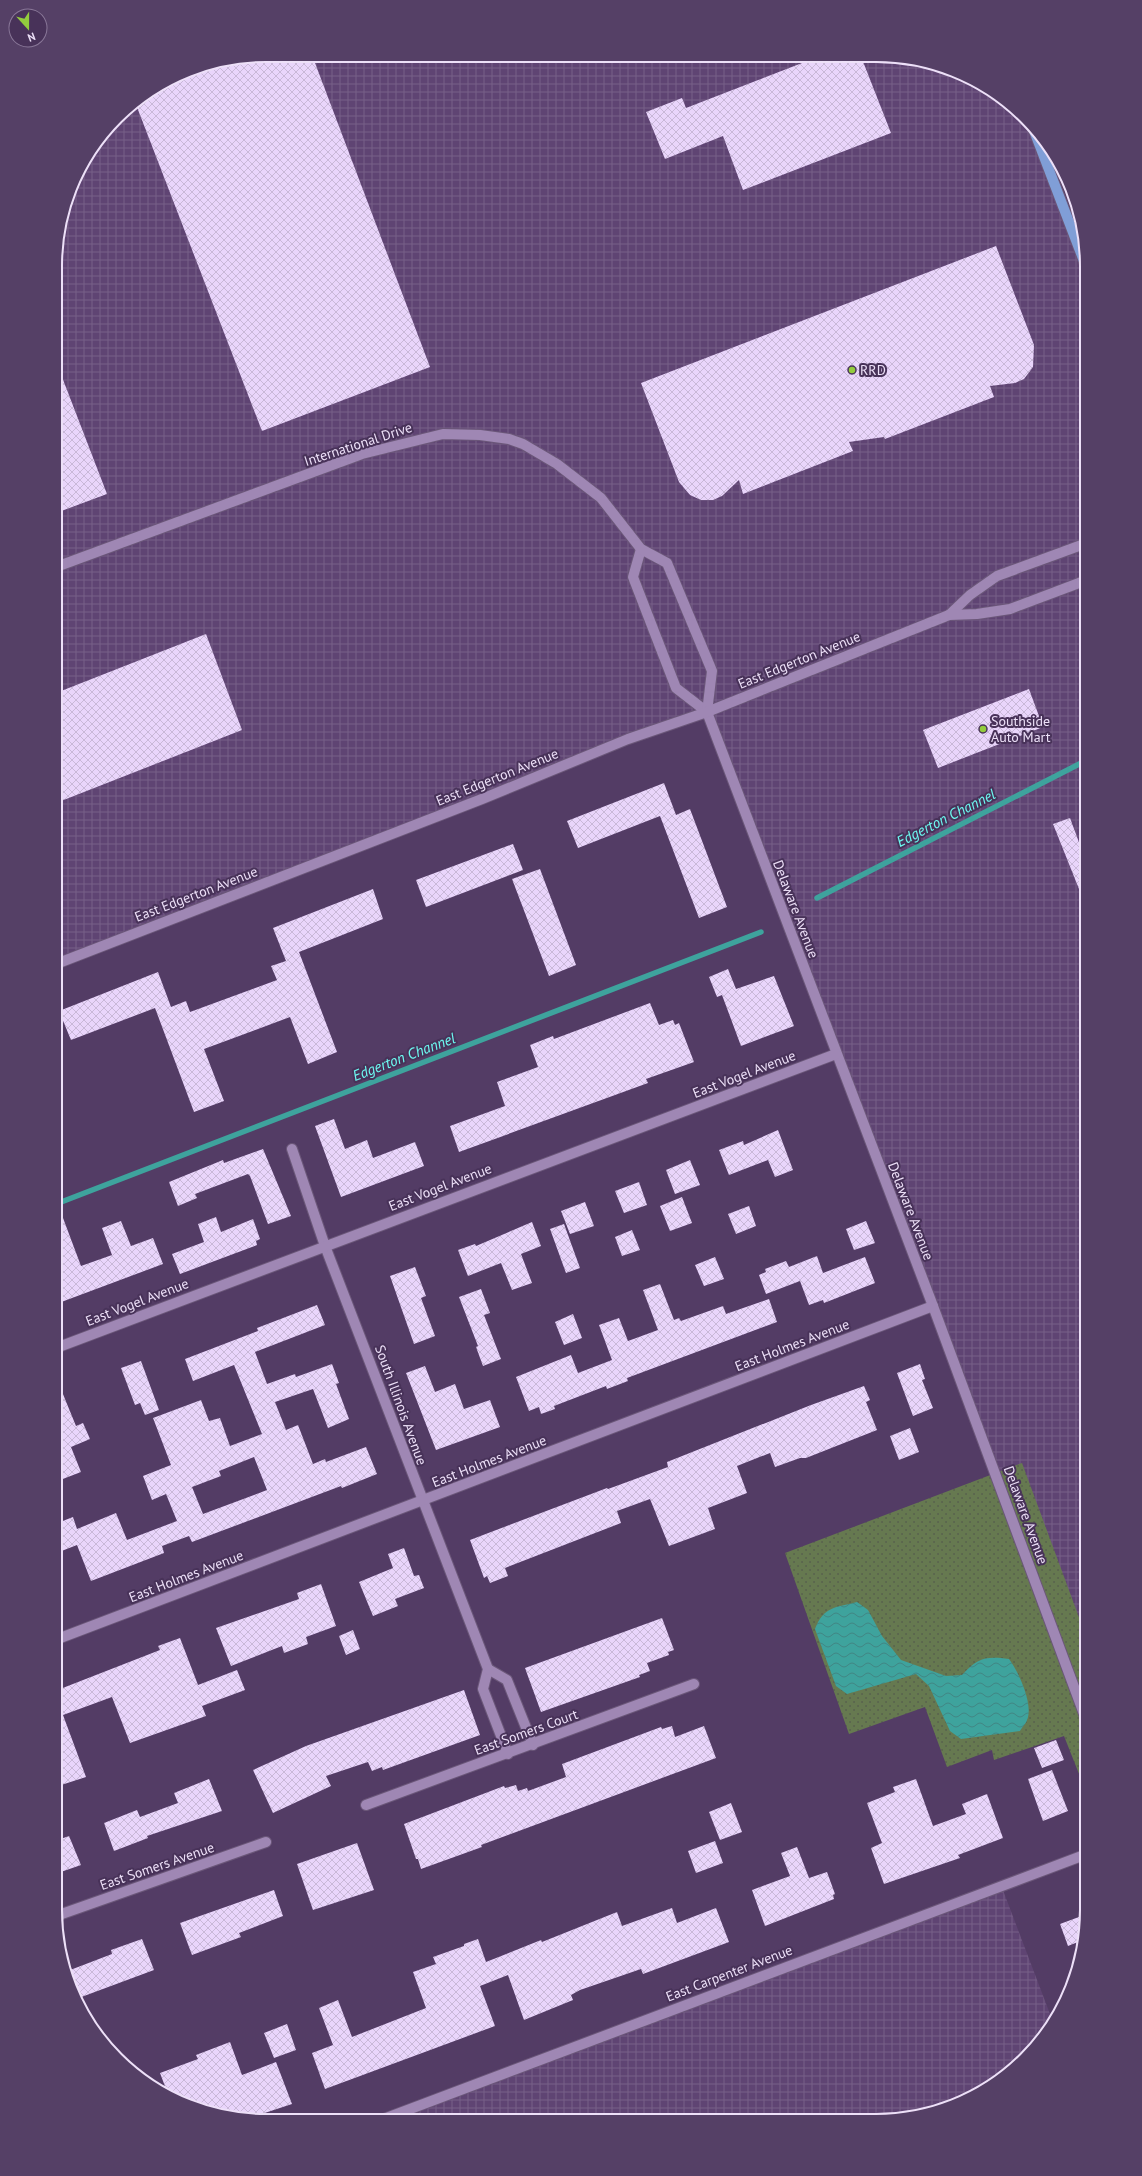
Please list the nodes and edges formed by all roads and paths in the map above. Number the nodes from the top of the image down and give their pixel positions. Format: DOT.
graph roads {
  1 [pos="1039,143"];
  2 [pos="1080,250"];
  3 [pos="1080,546"];
  4 [pos="641,549"];
  5 [pos="62,565"];
  6 [pos="1080,583"];
  7 [pos="948,615"];
  8 [pos="707,712"];
  9 [pos="62,962"];
  10 [pos="836,1054"];
  11 [pos="292,1149"];
  12 [pos="325,1246"];
  13 [pos="933,1306"];
  14 [pos="62,1346"];
  15 [pos="422,1501"];
  16 [pos="62,1637"];
  17 [pos="488,1669"];
  18 [pos="694,1684"];
  19 [pos="1080,1703"];
  20 [pos="533,1744"];
  21 [pos="508,1754"];
  22 [pos="366,1805"];
  23 [pos="266,1842"];
  24 [pos="1080,1857"];
  25 [pos="62,1914"];
  26 [pos="397,2114"];
  1 -- 2 [label="main road"];
  3 -- 7 [label="street, East Edgerton Avenue"];
  4 -- 5 [label="street, International Drive"];
  4 -- 8 [label="street, International Drive"];
  4 -- 8 [label="street"];
  6 -- 7 [label="street, East Edgerton Avenue"];
  7 -- 8 [label="street, East Edgerton Avenue"];
  8 -- 9 [label="street, East Edgerton Avenue"];
  8 -- 10 [label="street, Delaware Avenue"];
  10 -- 12 [label="street, East Vogel Avenue"];
  10 -- 13 [label="street, Delaware Avenue"];
  11 -- 12 [label="street, South Illinois Avenue"];
  12 -- 14 [label="street, East Vogel Avenue"];
  12 -- 15 [label="street, South Illinois Avenue"];
  13 -- 15 [label="street, East Holmes Avenue"];
  13 -- 19 [label="street, Delaware Avenue"];
  15 -- 16 [label="street, East Holmes Avenue"];
  15 -- 17 [label="street, South Illinois Avenue"];
  17 -- 20 [label="street"];
  17 -- 21 [label="street"];
  18 -- 20 [label="street, East Somers Court"];
  20 -- 21 [label="street, East Somers Court"];
  21 -- 22 [label="street, East Somers Court"];
  23 -- 25 [label="street, East Somers Avenue"];
  24 -- 26 [label="street, East Carpenter Avenue"];
}
